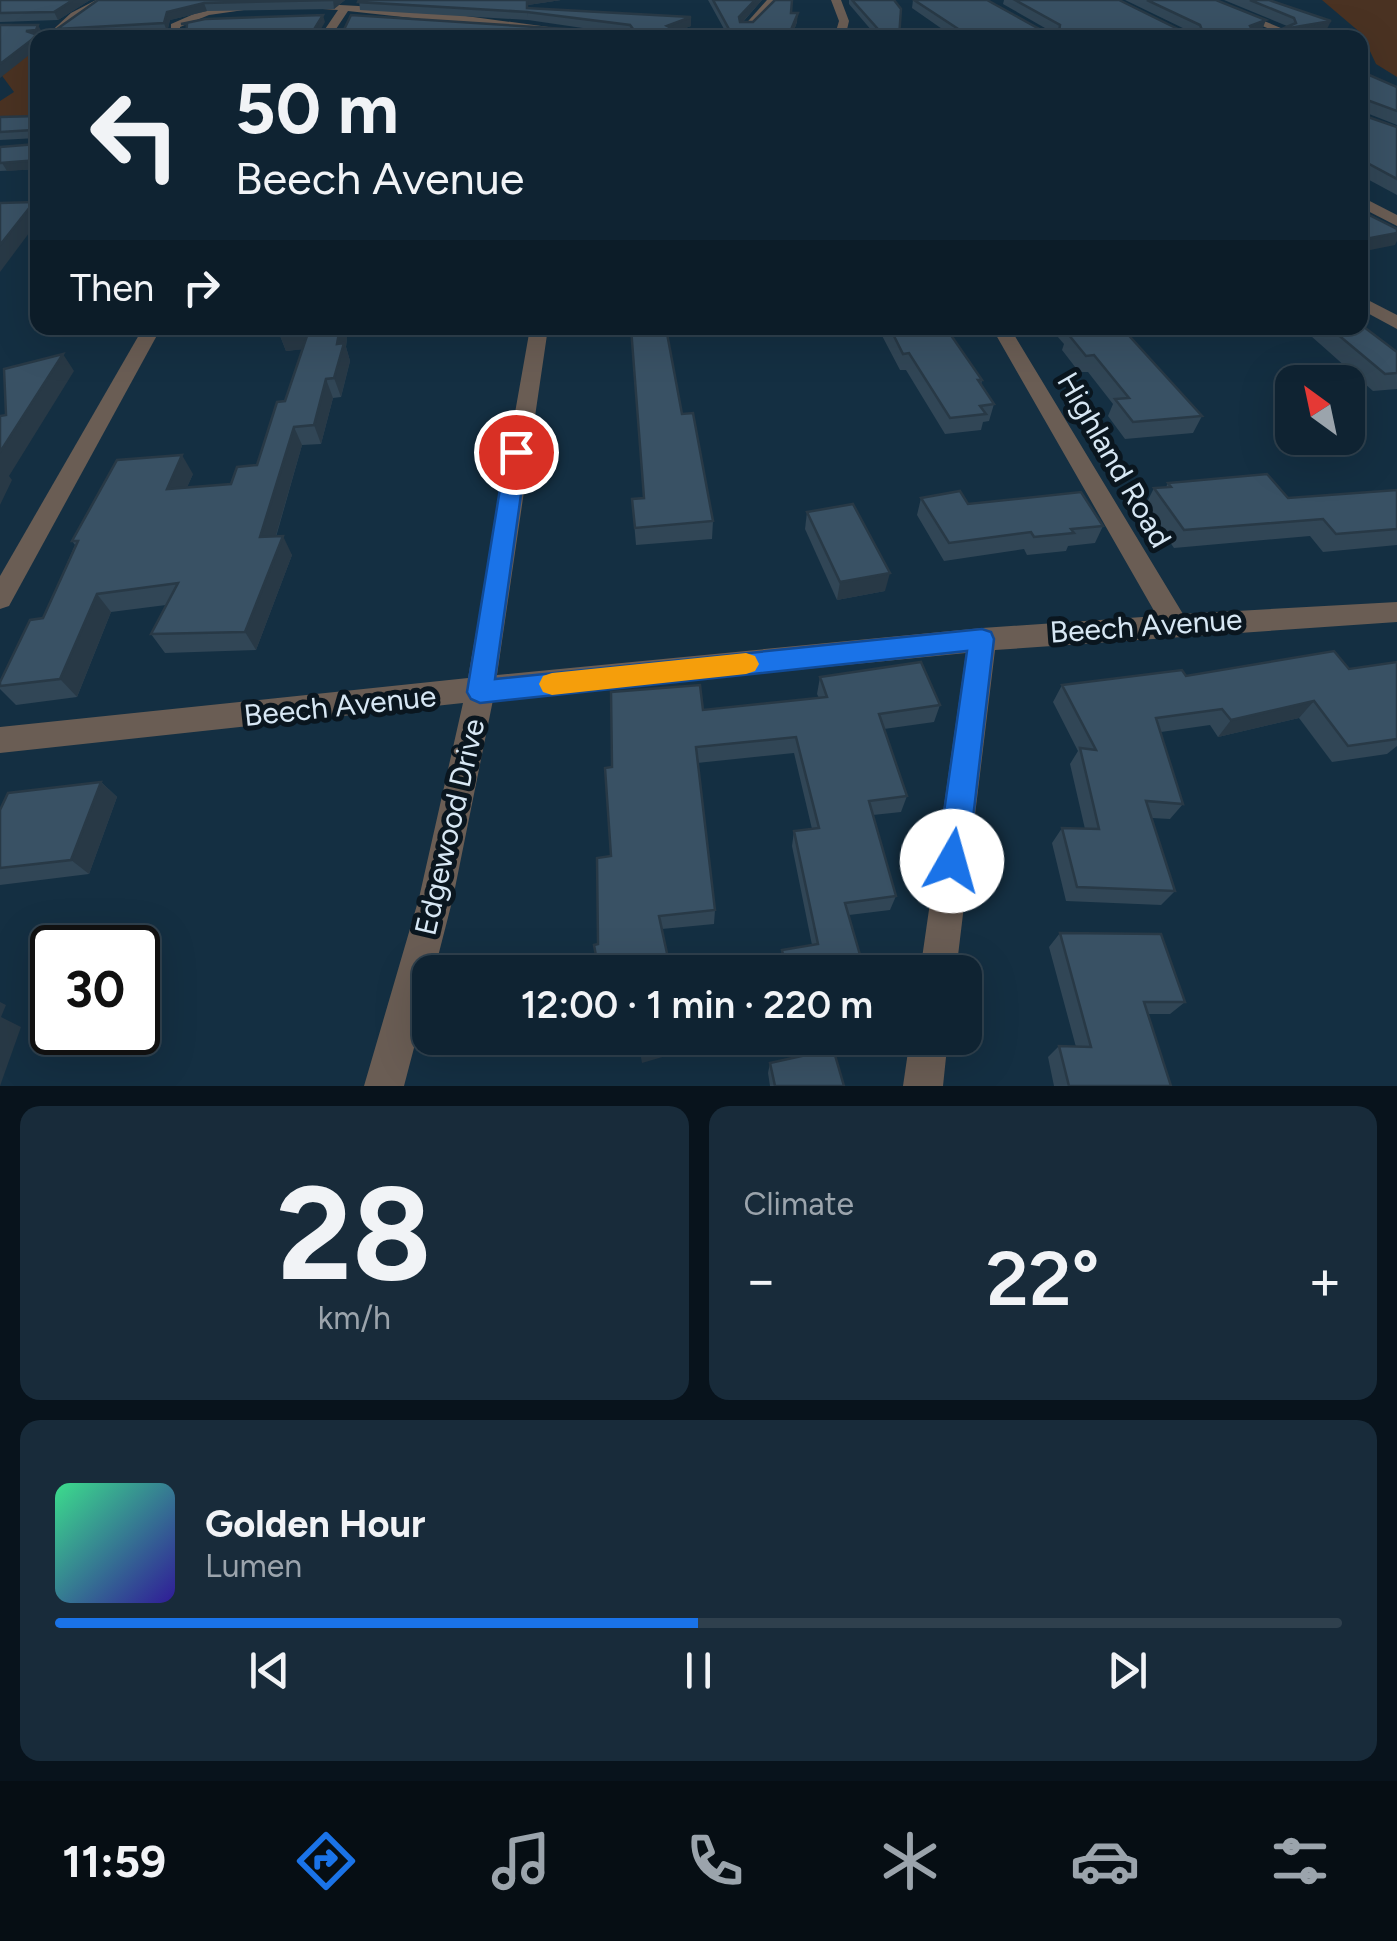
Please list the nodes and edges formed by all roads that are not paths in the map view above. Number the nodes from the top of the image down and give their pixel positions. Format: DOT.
graph roads {
  1 [pos="104,0"];
  2 [pos="773,0"];
  3 [pos="836,0"];
  4 [pos="1205,0"];
  5 [pos="262,6"];
  6 [pos="294,6"];
  7 [pos="346,6"];
  8 [pos="746,26"];
  9 [pos="59,27"];
  10 [pos="39,28"];
  11 [pos="56,30"];
  12 [pos="175,30"];
  13 [pos="329,30"];
  14 [pos="555,30"];
  15 [pos="841,30"];
  16 [pos="1278,30"];
  17 [pos="1368,207"];
  18 [pos="1368,208"];
  19 [pos="1397,208"];
  20 [pos="1397,221"];
  21 [pos="1368,306"];
  22 [pos="1397,323"];
  23 [pos="148,335"];
  24 [pos="538,335"];
  25 [pos="1005,335"];
  26 [pos="0,599"];
  27 [pos="1397,612"];
  28 [pos="1174,622"];
  29 [pos="982,639"];
  30 [pos="480,692"];
  31 [pos="0,740"];
  32 [pos="940,955"];
  33 [pos="927,1055"];
  34 [pos="384,1086"];
  35 [pos="923,1086"];
  1 -- 9 [label="street"];
  2 -- 8 [label="street"];
  3 -- 15 [label="street"];
  4 -- 16 [label="street"];
  5 -- 12 [label="street"];
  6 -- 7 [label="street"];
  7 -- 13 [label="street"];
  7 -- 14 [label="street"];
  9 -- 10 [label="street"];
  9 -- 11 [label="street"];
  17 -- 19 [label="street"];
  18 -- 20 [label="street"];
  21 -- 22 [label="street"];
  23 -- 26 [label="street"];
  24 -- 30 [label="street, Edgewood Drive"];
  25 -- 28 [label="street, Highland Road"];
  27 -- 28 [label="street, Beech Avenue"];
  28 -- 29 [label="street, Beech Avenue"];
  29 -- 30 [label="street, Beech Avenue"];
  29 -- 32 [label="street"];
  30 -- 31 [label="street, Beech Avenue"];
  30 -- 34 [label="street, Edgewood Drive"];
  33 -- 35 [label="street"];
}
